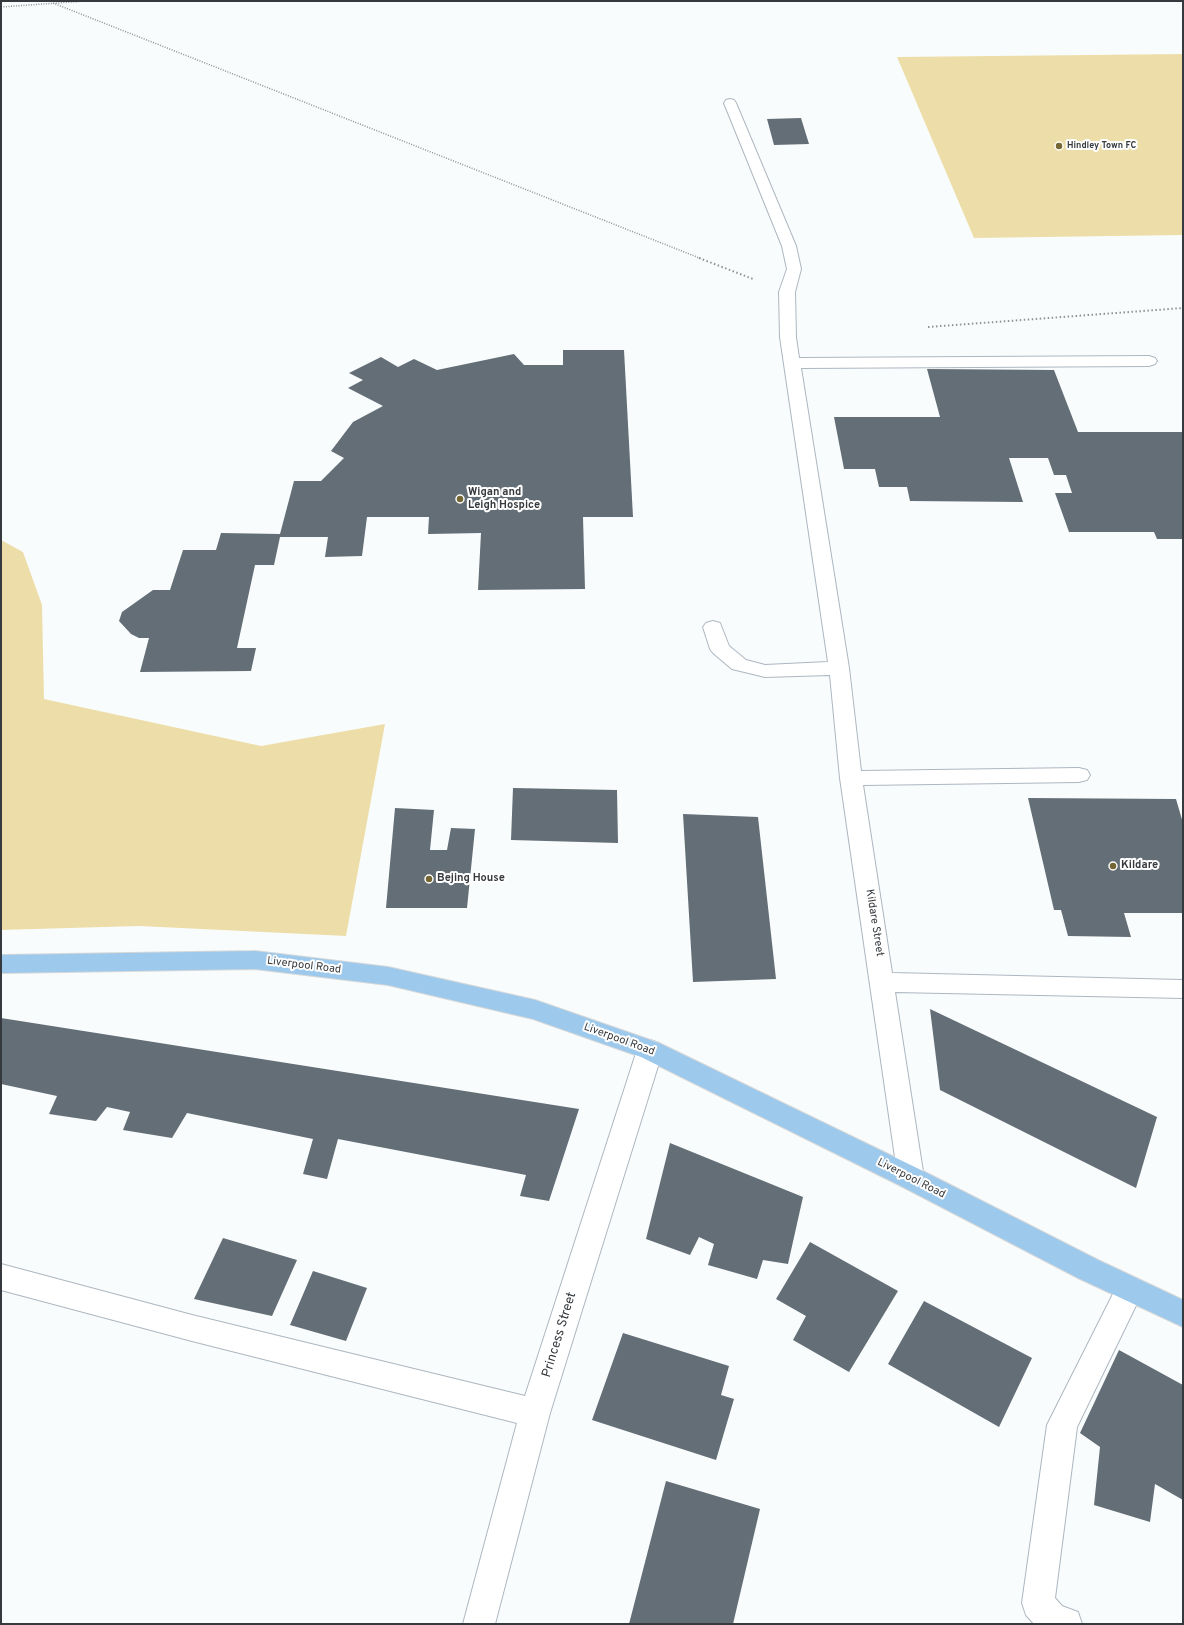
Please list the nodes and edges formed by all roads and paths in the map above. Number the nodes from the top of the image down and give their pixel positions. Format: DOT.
graph roads {
  1 [pos="86,1"];
  2 [pos="53,3"];
  3 [pos="1,7"];
  4 [pos="730,103"];
  5 [pos="787,292"];
  6 [pos="1183,308"];
  7 [pos="922,327"];
  8 [pos="1149,361"];
  9 [pos="792,363"];
  10 [pos="713,627"];
  11 [pos="839,668"];
  12 [pos="1079,775"];
  13 [pos="851,778"];
  14 [pos="1,964"];
  15 [pos="883,982"];
  16 [pos="1183,989"];
  17 [pos="650,1050"];
  18 [pos="911,1178"];
  19 [pos="1,1277"];
  20 [pos="1130,1289"];
  21 [pos="1183,1314"];
  22 [pos="535,1413"];
  23 [pos="480,1624"];
  24 [pos="1066,1624"];
  1 -- 2 [label="path"];
  2 -- 3 [label="path"];
  2 -- 5 [label="path"];
  4 -- 5 [label="street, Kildare Street"];
  5 -- 9 [label="street, Kildare Street"];
  6 -- 7 [label="path"];
  8 -- 9 [label="street"];
  9 -- 11 [label="street, Kildare Street"];
  10 -- 11 [label="street"];
  11 -- 13 [label="street, Kildare Street"];
  12 -- 13 [label="street"];
  13 -- 15 [label="street, Kildare Street"];
  14 -- 17 [label="main road, Liverpool Road"];
  15 -- 16 [label="street"];
  15 -- 18 [label="street, Kildare Street"];
  17 -- 18 [label="main road, Liverpool Road"];
  17 -- 22 [label="street, Princess Street"];
  18 -- 20 [label="main road, Liverpool Road"];
  19 -- 22 [label="street"];
  20 -- 21 [label="main road, Liverpool Road"];
  20 -- 24 [label="street"];
  22 -- 23 [label="street, Princess Street"];
}
